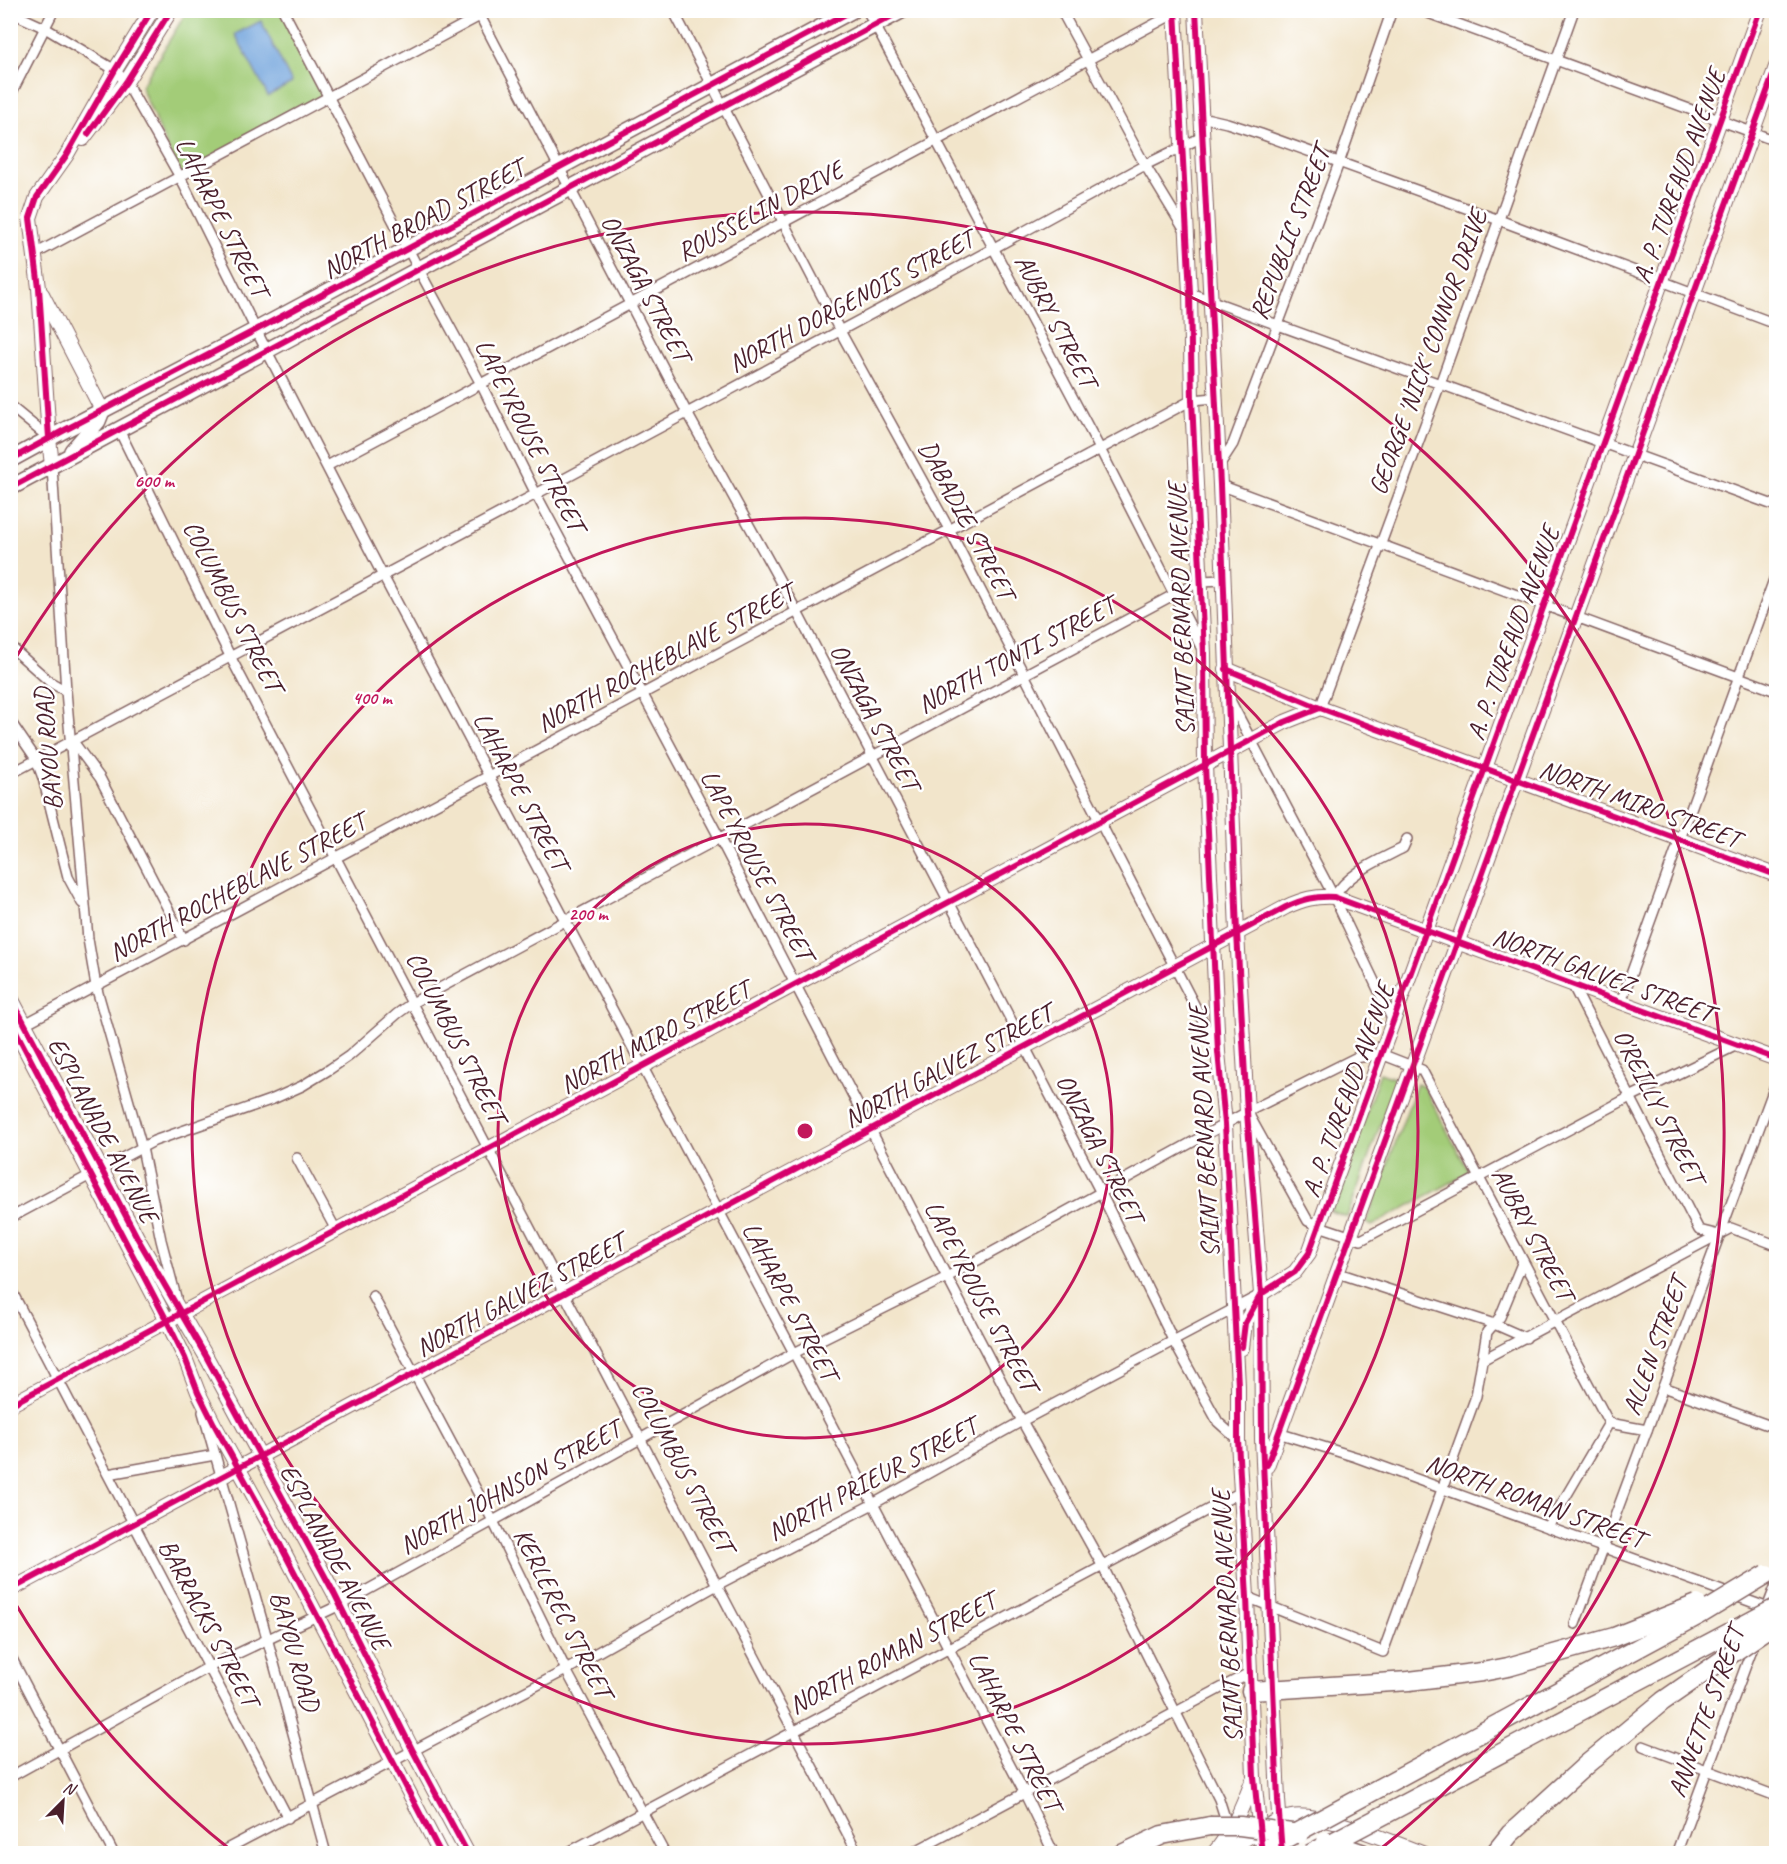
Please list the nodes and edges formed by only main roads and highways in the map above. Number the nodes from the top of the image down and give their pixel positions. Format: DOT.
graph roads {
  1 [pos="854,10"];
  2 [pos="903,10"];
  3 [pos="102,410"];
  4 [pos="68,456"];
  5 [pos="10,460"];
  6 [pos="10,488"];
  7 [pos="1773,1576"];
  8 [pos="1774,1612"];
  9 [pos="1250,1682"];
  10 [pos="1122,1854"];
  11 [pos="1260,1854"];
  12 [pos="1310,1854"];
  13 [pos="1364,1854"];
  14 [pos="1494,1854"];
  1 -- 3 [label="main road, NORTH BROAD STREET"];
  2 -- 4 [label="main road, NORTH BROAD STREET"];
  3 -- 4 [label="main road"];
  3 -- 5 [label="main road, NORTH BROAD STREET"];
  4 -- 6 [label="main road, NORTH BROAD STREET"];
  7 -- 9 [label="highway, bridge"];
  7 -- 11 [label="highway, bridge"];
  8 -- 12 [label="highway, bridge"];
  8 -- 14 [label="highway, bridge"];
  10 -- 13 [label="highway, bridge"];
}
